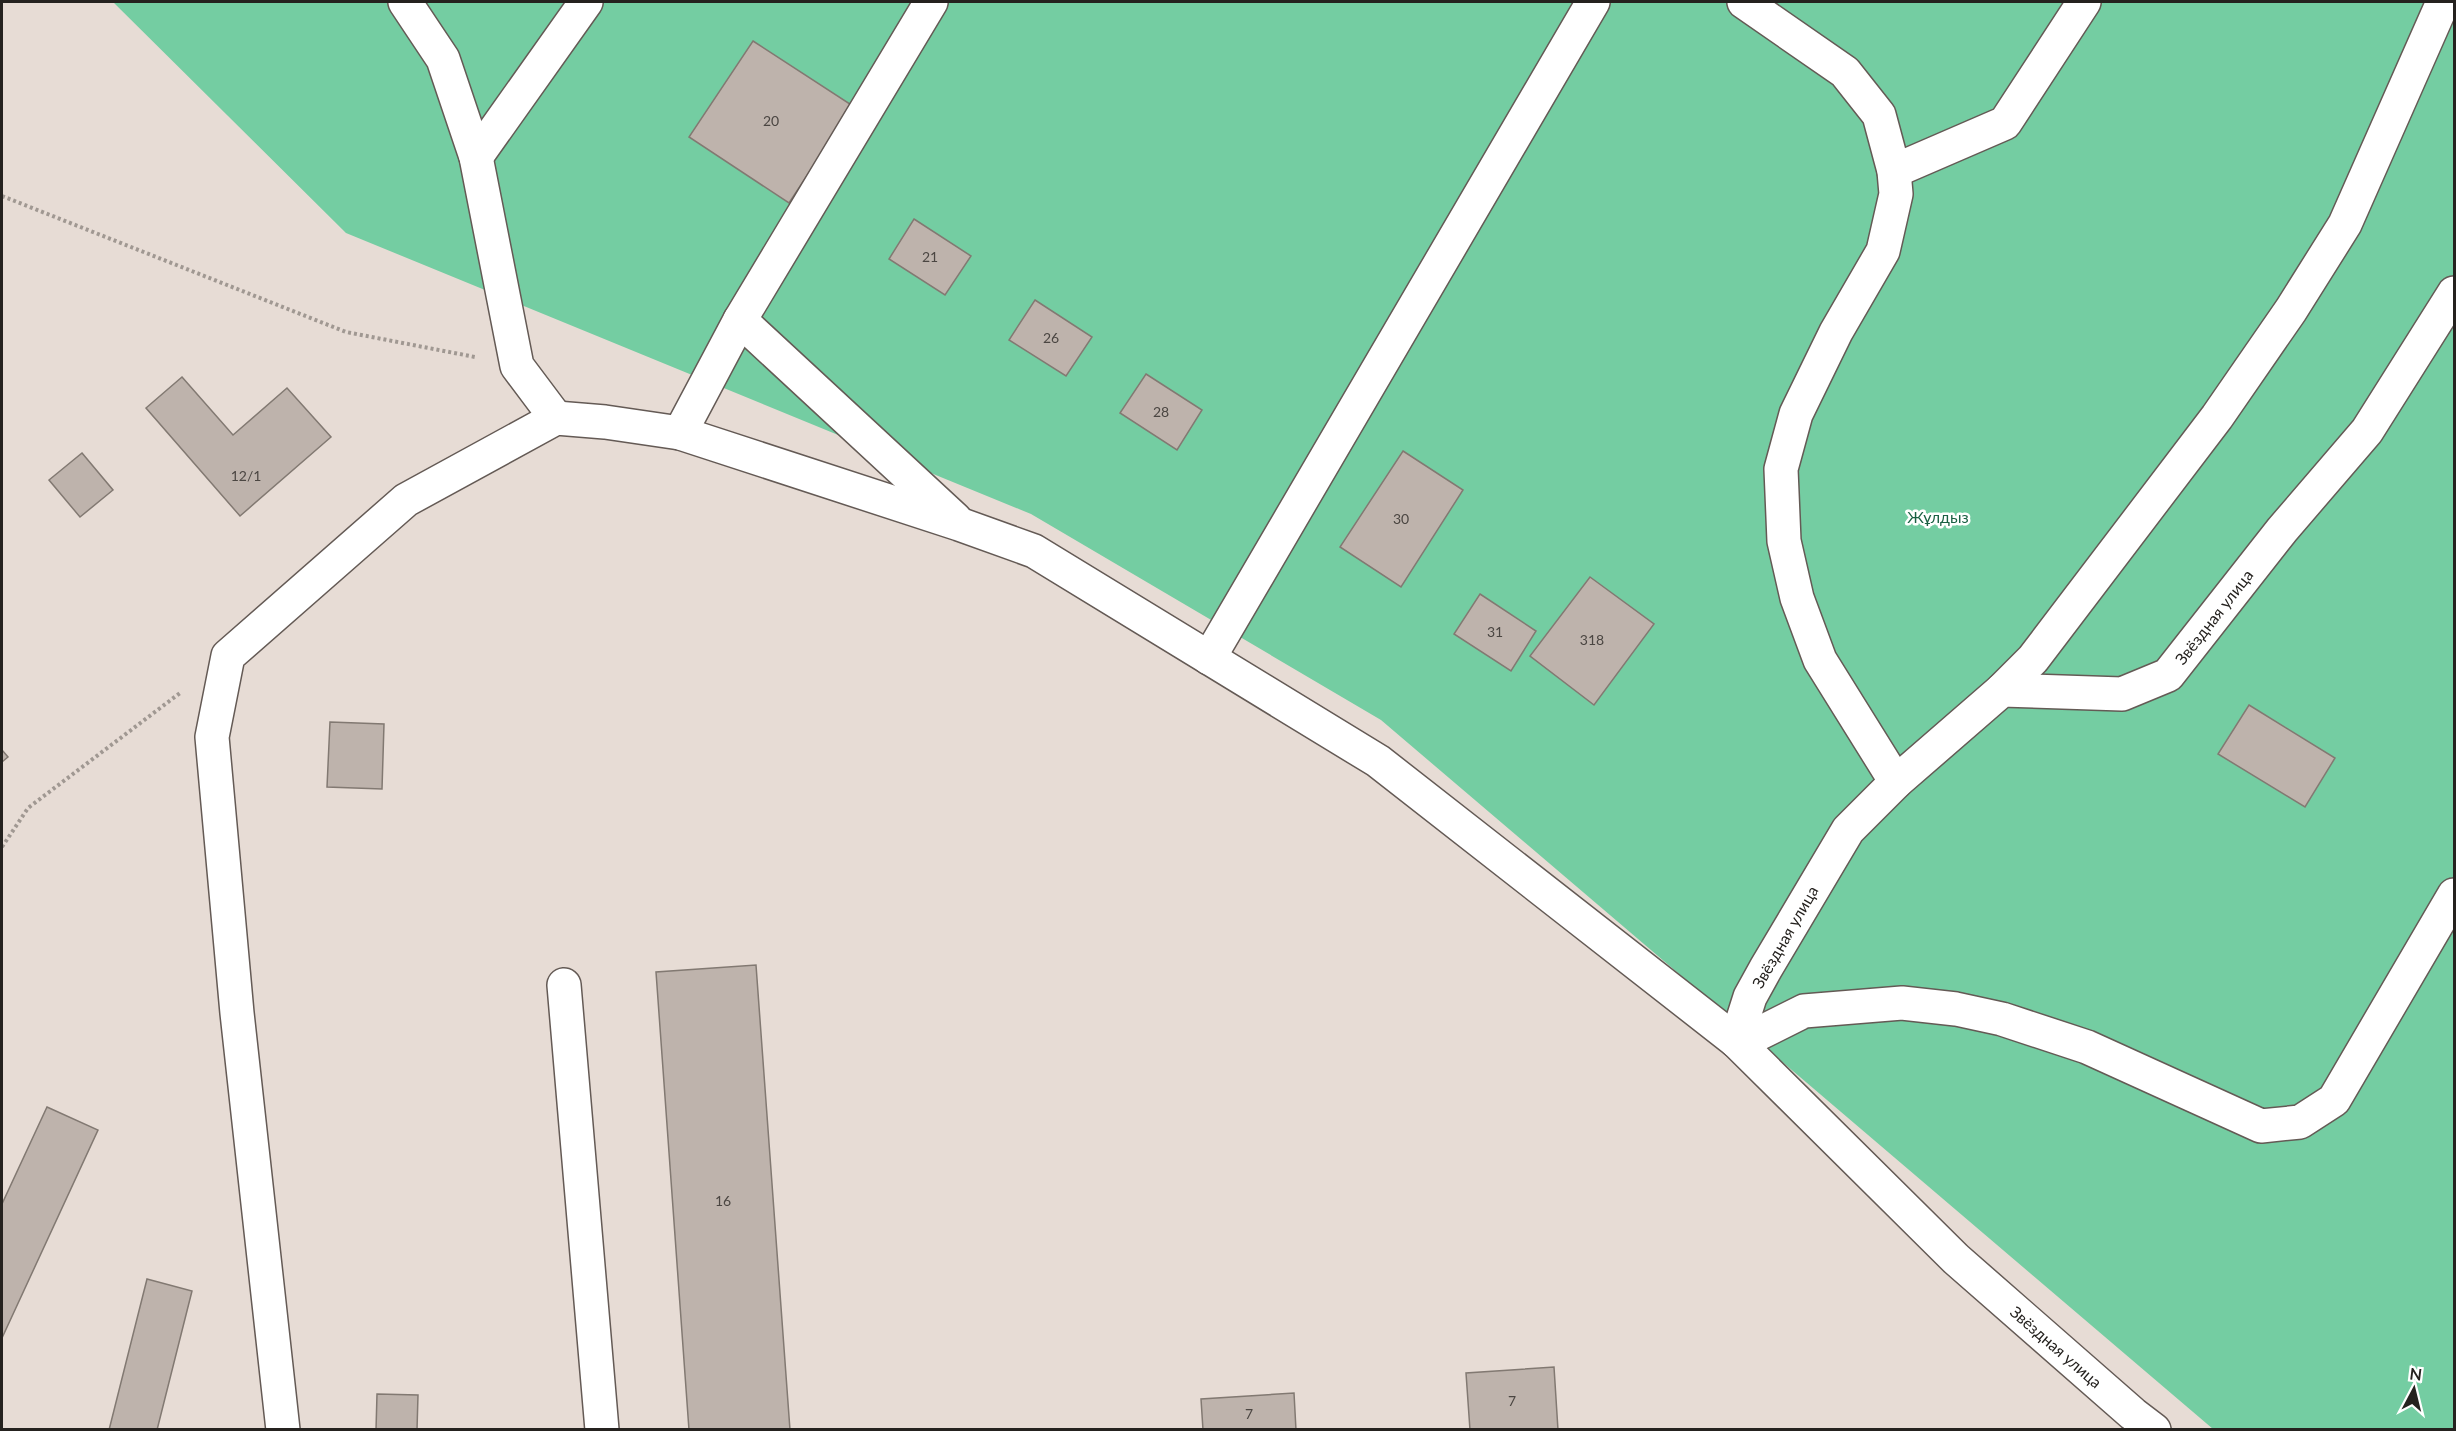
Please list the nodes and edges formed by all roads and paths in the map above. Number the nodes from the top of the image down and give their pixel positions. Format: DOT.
graph roads {
  1 [pos="405,2"];
  2 [pos="586,2"];
  3 [pos="931,2"];
  4 [pos="1593,2"];
  5 [pos="2084,2"];
  6 [pos="2443,2"];
  7 [pos="1763,7"];
  8 [pos="476,157"];
  9 [pos="1894,171"];
  10 [pos="2,196"];
  11 [pos="2454,293"];
  12 [pos="740,320"];
  13 [pos="517,366"];
  14 [pos="556,418"];
  15 [pos="680,433"];
  16 [pos="959,524"];
  17 [pos="1209,658"];
  18 [pos="2002,690"];
  19 [pos="181,693"];
  20 [pos="1896,782"];
  21 [pos="2,847"];
  22 [pos="2454,895"];
  23 [pos="564,985"];
  24 [pos="1736,1041"];
  25 [pos="283,1430"];
  26 [pos="602,1430"];
  27 [pos="2154,1430"];
  1 -- 8 [label="street"];
  2 -- 8 [label="street"];
  3 -- 12 [label="street"];
  4 -- 17 [label="street"];
  5 -- 9 [label="street"];
  6 -- 18 [label="street"];
  7 -- 9 [label="street"];
  8 -- 13 [label="street"];
  9 -- 20 [label="street"];
  10 -- 13 [label="path"];
  11 -- 18 [label="street, Звёздная улица"];
  12 -- 15 [label="street"];
  12 -- 16 [label="street"];
  13 -- 14 [label="street"];
  14 -- 15 [label="street"];
  14 -- 25 [label="street"];
  15 -- 16 [label="street"];
  16 -- 17 [label="street"];
  17 -- 24 [label="street"];
  18 -- 20 [label="street, Звёздная улица"];
  19 -- 21 [label="path"];
  20 -- 24 [label="street, Звёздная улица"];
  22 -- 24 [label="street"];
  23 -- 26 [label="street"];
  24 -- 27 [label="street, Звёздная улица"];
}
